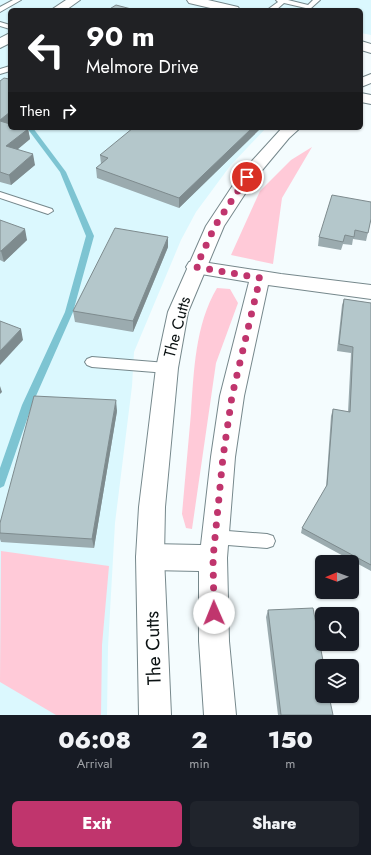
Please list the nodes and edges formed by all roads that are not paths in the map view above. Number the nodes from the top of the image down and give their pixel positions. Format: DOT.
graph roads {
  1 [pos="18,0"];
  2 [pos="74,0"];
  3 [pos="193,0"];
  4 [pos="281,0"];
  5 [pos="317,0"];
  6 [pos="60,8"];
  7 [pos="226,8"];
  8 [pos="273,8"];
  9 [pos="0,10"];
  10 [pos="289,130"];
  11 [pos="0,195"];
  12 [pos="48,211"];
  13 [pos="196,267"];
  14 [pos="260,278"];
  15 [pos="371,292"];
  16 [pos="92,362"];
  17 [pos="167,368"];
  18 [pos="267,541"];
  19 [pos="214,547"];
  20 [pos="150,558"];
  21 [pos="155,715"];
  22 [pos="220,715"];
  1 -- 9 [label="lane"];
  2 -- 6 [label="street"];
  3 -- 7 [label="street"];
  4 -- 5 [label="lane"];
  4 -- 8 [label="lane"];
  10 -- 13 [label="street, The Cutts"];
  11 -- 12 [label="lane"];
  13 -- 14 [label="street"];
  13 -- 17 [label="street, The Cutts"];
  14 -- 15 [label="street"];
  14 -- 19 [label="street"];
  16 -- 17 [label="lane"];
  17 -- 20 [label="street, The Cutts"];
  18 -- 19 [label="lane"];
  19 -- 20 [label="street"];
  19 -- 22 [label="street"];
  20 -- 21 [label="street, The Cutts"];
}
